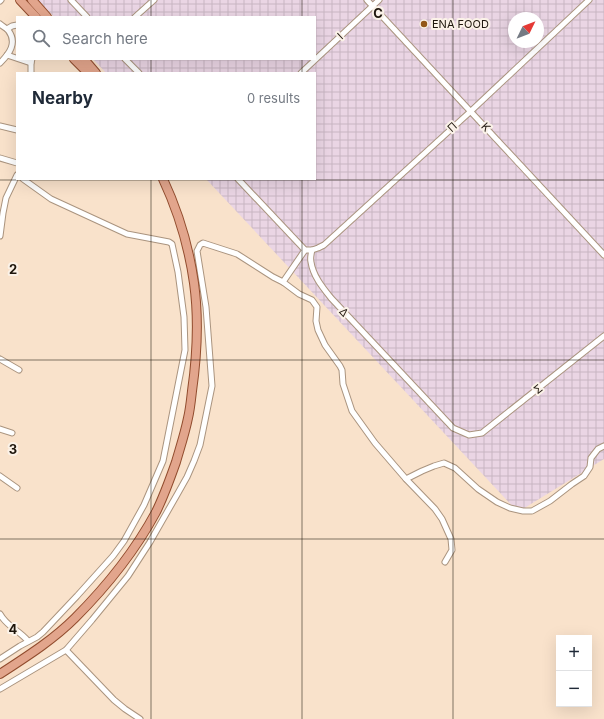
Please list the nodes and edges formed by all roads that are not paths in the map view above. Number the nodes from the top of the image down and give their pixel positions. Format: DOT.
graph roads {
  1 [pos="20,0"];
  2 [pos="32,0"];
  3 [pos="71,0"];
  4 [pos="154,0"];
  5 [pos="367,0"];
  6 [pos="380,0"];
  7 [pos="589,0"];
  8 [pos="373,6"];
  9 [pos="35,16"];
  10 [pos="46,16"];
  11 [pos="86,16"];
  12 [pos="136,16"];
  13 [pos="0,24"];
  14 [pos="16,25"];
  15 [pos="7,29"];
  16 [pos="7,55"];
  17 [pos="16,57"];
  18 [pos="316,59"];
  19 [pos="75,60"];
  20 [pos="85,60"];
  21 [pos="126,60"];
  22 [pos="315,60"];
  23 [pos="32,61"];
  24 [pos="0,63"];
  25 [pos="32,72"];
  26 [pos="87,72"];
  27 [pos="95,72"];
  28 [pos="137,72"];
  29 [pos="302,72"];
  30 [pos="471,110"];
  31 [pos="0,126"];
  32 [pos="16,130"];
  33 [pos="0,158"];
  34 [pos="16,163"];
  35 [pos="16,177"];
  36 [pos="24,180"];
  37 [pos="163,180"];
  38 [pos="239,180"];
  39 [pos="0,236"];
  40 [pos="305,250"];
  41 [pos="312,250"];
  42 [pos="604,255"];
  43 [pos="283,282"];
  44 [pos="604,336"];
  45 [pos="0,359"];
  46 [pos="19,370"];
  47 [pos="0,429"];
  48 [pos="12,433"];
  49 [pos="469,435"];
  50 [pos="604,446"];
  51 [pos="0,476"];
  52 [pos="406,480"];
  53 [pos="17,488"];
  54 [pos="445,562"];
  55 [pos="0,614"];
  56 [pos="28,642"];
  57 [pos="66,650"];
  58 [pos="0,659"];
  59 [pos="0,674"];
  60 [pos="0,689"];
  61 [pos="140,719"];
  1 -- 9 [label="main road"];
  2 -- 10 [label="main road"];
  3 -- 11 [label="street"];
  4 -- 12 [label="street"];
  5 -- 8 [label="street, Κ"];
  6 -- 8 [label="street, Ι"];
  7 -- 30 [label="street, Π"];
  8 -- 18 [label="street, Ι"];
  8 -- 30 [label="street, Κ"];
  13 -- 15 [label="street"];
  14 -- 15 [label="street"];
  15 -- 16 [label="street"];
  16 -- 17 [label="street"];
  16 -- 24 [label="street"];
  19 -- 26 [label="main road"];
  20 -- 27 [label="main road"];
  21 -- 28 [label="street"];
  22 -- 29 [label="street, Ι"];
  23 -- 25 [label="street"];
  30 -- 41 [label="street, Π"];
  30 -- 42 [label="street, Κ"];
  31 -- 32 [label="street"];
  33 -- 34 [label="street"];
  35 -- 39 [label="street"];
  36 -- 56 [label="street"];
  37 -- 59 [label="main road"];
  38 -- 40 [label="street"];
  40 -- 41 [label="street"];
  40 -- 43 [label="street"];
  41 -- 49 [label="street, Δ"];
  43 -- 52 [label="street"];
  43 -- 57 [label="street"];
  44 -- 49 [label="street, Σ"];
  45 -- 46 [label="street"];
  47 -- 48 [label="street"];
  50 -- 52 [label="street"];
  51 -- 53 [label="street"];
  52 -- 54 [label="street"];
  55 -- 56 [label="street"];
  56 -- 58 [label="street"];
  57 -- 60 [label="street"];
  57 -- 61 [label="street"];
}
